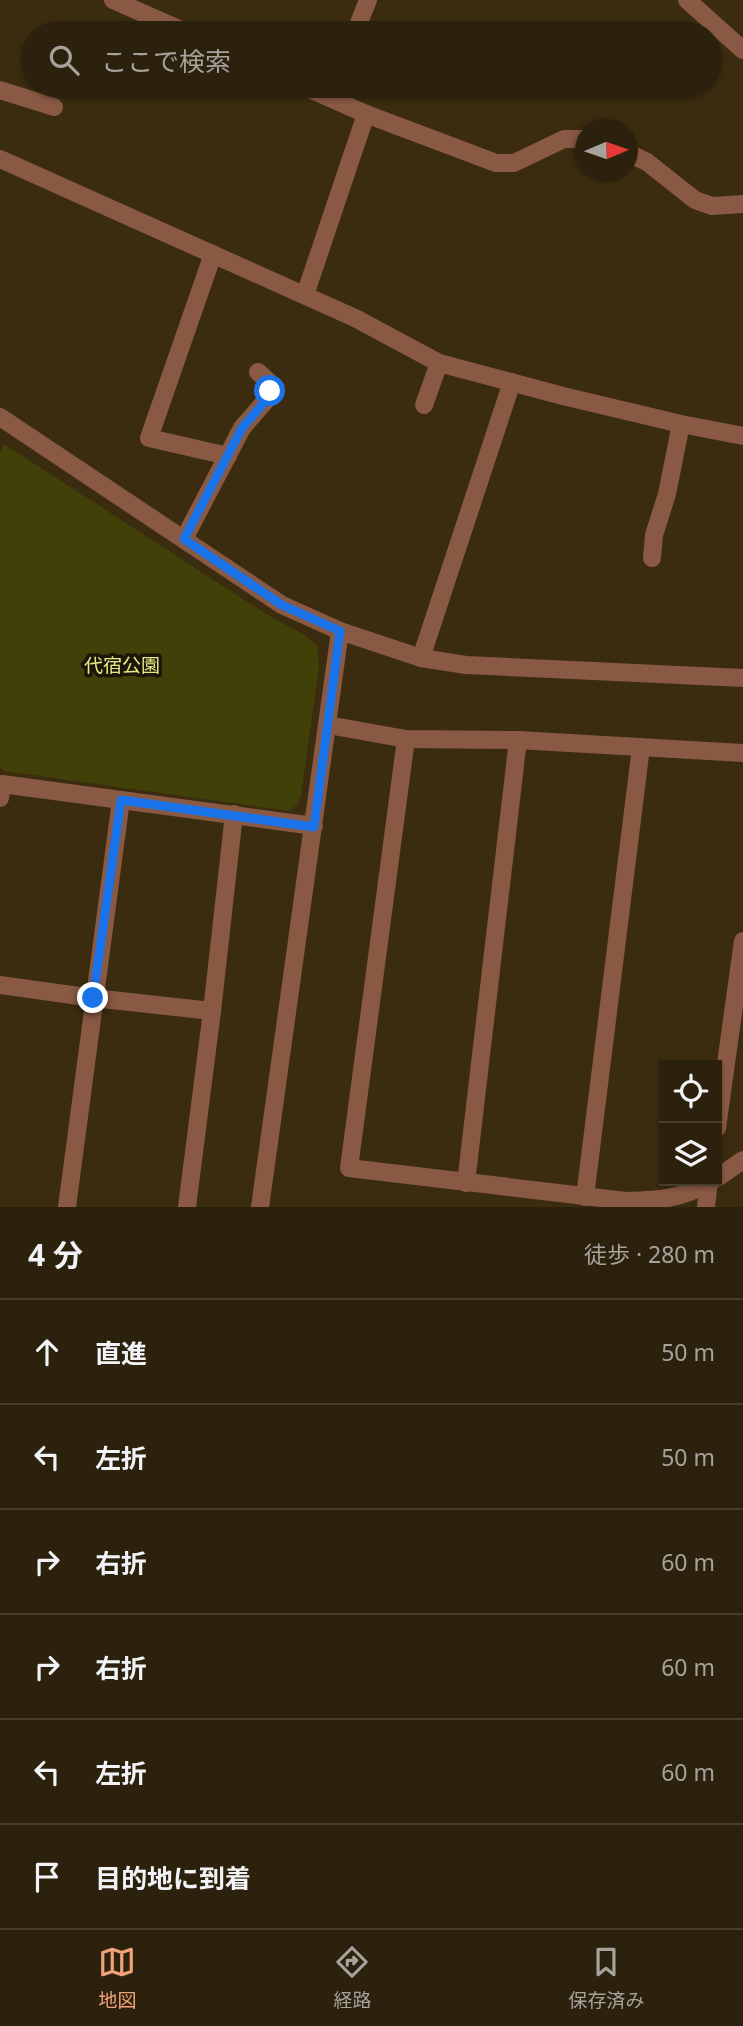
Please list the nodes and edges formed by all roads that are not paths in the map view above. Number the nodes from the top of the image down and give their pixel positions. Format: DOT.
graph roads {
  1 [pos="113,0"];
  2 [pos="368,0"];
  3 [pos="687,0"];
  4 [pos="161,21"];
  5 [pos="360,21"];
  6 [pos="711,21"];
  7 [pos="722,31"];
  8 [pos="743,50"];
  9 [pos="0,90"];
  10 [pos="21,97"];
  11 [pos="25,98"];
  12 [pos="343,98"];
  13 [pos="54,107"];
  14 [pos="366,114"];
  15 [pos="575,139"];
  16 [pos="638,158"];
  17 [pos="0,159"];
  18 [pos="743,204"];
  19 [pos="213,254"];
  20 [pos="305,295"];
  21 [pos="439,363"];
  22 [pos="258,372"];
  23 [pos="512,383"];
  24 [pos="424,405"];
  25 [pos="0,417"];
  26 [pos="681,424"];
  27 [pos="743,436"];
  28 [pos="228,456"];
  29 [pos="184,539"];
  30 [pos="652,558"];
  31 [pos="340,631"];
  32 [pos="421,658"];
  33 [pos="743,678"];
  34 [pos="328,724"];
  35 [pos="406,740"];
  36 [pos="518,740"];
  37 [pos="641,747"];
  38 [pos="743,753"];
  39 [pos="0,798"];
  40 [pos="121,800"];
  41 [pos="234,814"];
  42 [pos="314,827"];
  43 [pos="743,940"];
  44 [pos="0,985"];
  45 [pos="740,988"];
  46 [pos="93,998"];
  47 [pos="212,1011"];
  48 [pos="718,1123"];
  49 [pos="743,1160"];
  50 [pos="722,1174"];
  51 [pos="466,1183"];
  52 [pos="701,1186"];
  53 [pos="711,1186"];
  54 [pos="585,1197"];
  55 [pos="66,1207"];
  56 [pos="187,1207"];
  57 [pos="260,1207"];
  58 [pos="706,1207"];
  1 -- 4 [label="street"];
  2 -- 5 [label="street"];
  3 -- 6 [label="street"];
  7 -- 8 [label="street"];
  9 -- 10 [label="street"];
  11 -- 13 [label="street"];
  12 -- 14 [label="street"];
  14 -- 15 [label="street"];
  14 -- 20 [label="street"];
  16 -- 18 [label="street"];
  17 -- 19 [label="street"];
  19 -- 20 [label="street"];
  19 -- 28 [label="street"];
  20 -- 21 [label="street"];
  21 -- 23 [label="street"];
  21 -- 24 [label="street"];
  22 -- 28 [label="street"];
  23 -- 26 [label="street"];
  23 -- 32 [label="street"];
  25 -- 29 [label="street"];
  26 -- 27 [label="street"];
  26 -- 30 [label="street"];
  28 -- 29 [label="street"];
  29 -- 31 [label="street"];
  31 -- 32 [label="street"];
  31 -- 34 [label="street"];
  32 -- 33 [label="street"];
  34 -- 35 [label="street"];
  34 -- 42 [label="street"];
  35 -- 36 [label="street"];
  35 -- 51 [label="street"];
  36 -- 37 [label="street"];
  36 -- 51 [label="street"];
  37 -- 38 [label="street"];
  37 -- 54 [label="street"];
  39 -- 40 [label="street"];
  40 -- 41 [label="street"];
  40 -- 46 [label="street"];
  41 -- 42 [label="street"];
  41 -- 47 [label="street"];
  42 -- 57 [label="street"];
  43 -- 45 [label="street"];
  44 -- 46 [label="street"];
  45 -- 48 [label="street"];
  46 -- 47 [label="street"];
  46 -- 55 [label="street"];
  47 -- 56 [label="street"];
  49 -- 50 [label="street"];
  51 -- 54 [label="street"];
  52 -- 54 [label="street"];
  53 -- 58 [label="street"];
}
